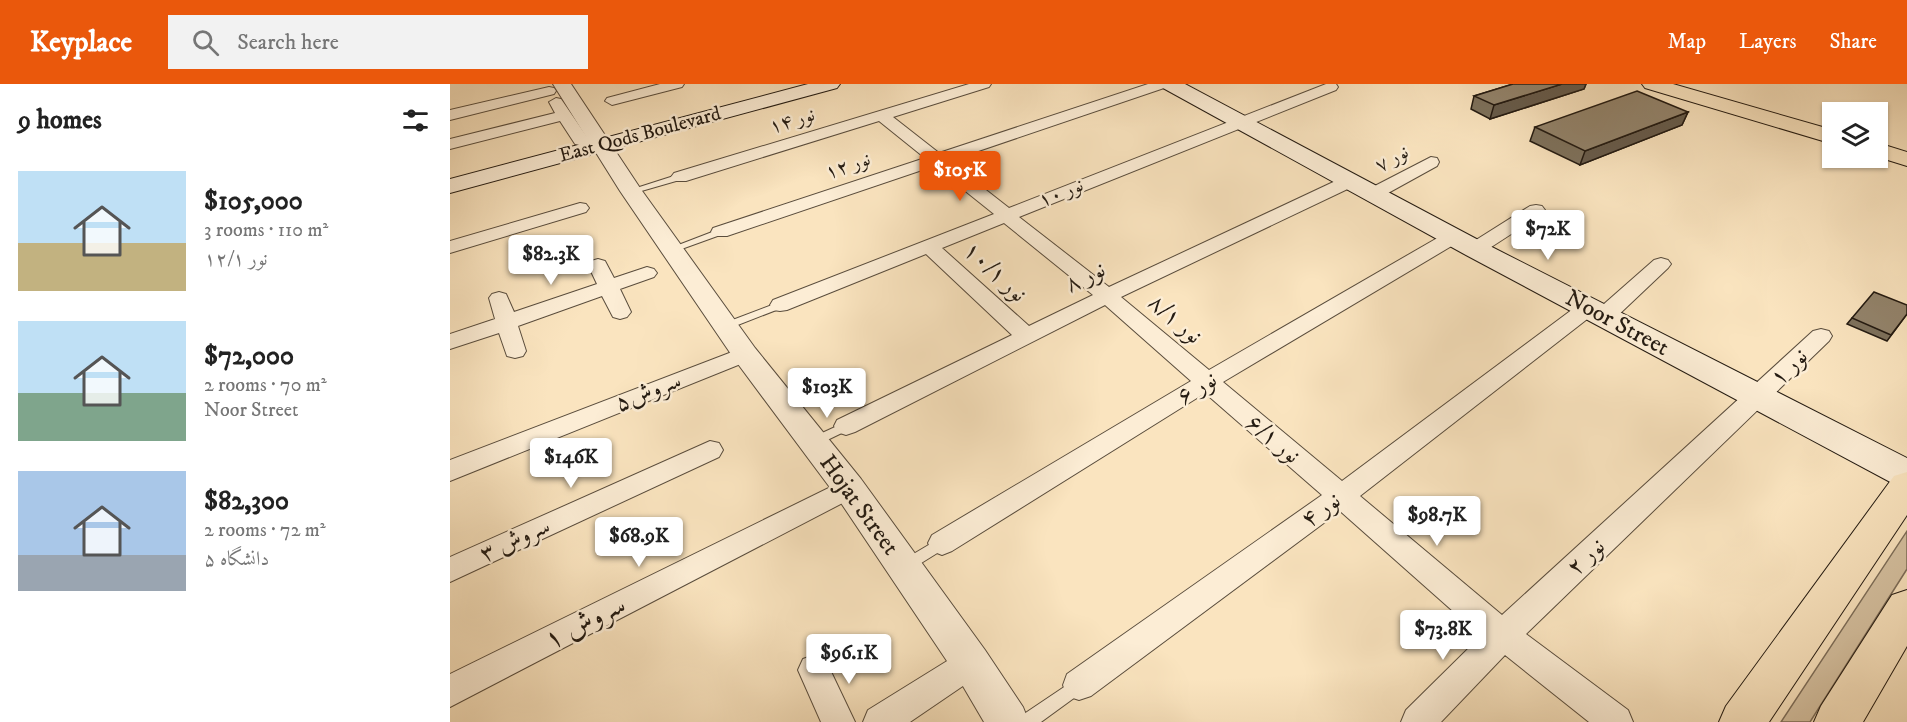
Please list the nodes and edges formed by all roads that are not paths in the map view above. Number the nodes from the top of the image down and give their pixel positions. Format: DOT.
graph roads {
  1 [pos="677,84"];
  2 [pos="797,84"];
  3 [pos="830,84"];
  4 [pos="984,84"];
  5 [pos="1162,84"];
  6 [pos="1170,84"];
  7 [pos="1652,84"];
  8 [pos="1679,84"];
  9 [pos="552,86"];
  10 [pos="1331,87"];
  11 [pos="612,101"];
  12 [pos="450,115"];
  13 [pos="564,115"];
  14 [pos="881,116"];
  15 [pos="1242,122"];
  16 [pos="1822,126"];
  17 [pos="1822,134"];
  18 [pos="593,141"];
  19 [pos="450,144"];
  20 [pos="1888,145"];
  21 [pos="1907,150"];
  22 [pos="1888,153"];
  23 [pos="1907,159"];
  24 [pos="936,160"];
  25 [pos="1431,162"];
  26 [pos="450,176"];
  27 [pos="680,177"];
  28 [pos="450,186"];
  29 [pos="1362,187"];
  30 [pos="631,191"];
  31 [pos="579,208"];
  32 [pos="1536,210"];
  33 [pos="1005,216"];
  34 [pos="720,232"];
  35 [pos="1464,243"];
  36 [pos="929,246"];
  37 [pos="450,247"];
  38 [pos="673,249"];
  39 [pos="1661,264"];
  40 [pos="598,265"];
  41 [pos="647,273"];
  42 [pos="608,287"];
  43 [pos="1107,296"];
  44 [pos="499,298"];
  45 [pos="780,305"];
  46 [pos="620,312"];
  47 [pos="1596,312"];
  48 [pos="508,322"];
  49 [pos="726,326"];
  50 [pos="1026,336"];
  51 [pos="1821,336"];
  52 [pos="450,342"];
  53 [pos="515,351"];
  54 [pos="745,354"];
  55 [pos="1206,382"];
  56 [pos="1757,397"];
  57 [pos="846,426"];
  58 [pos="813,442"];
  59 [pos="710,450"];
  60 [pos="450,471"];
  61 [pos="1907,474"];
  62 [pos="1907,486"];
  63 [pos="849,488"];
  64 [pos="1341,496"];
  65 [pos="942,543"];
  66 [pos="904,566"];
  67 [pos="450,570"];
  68 [pos="1907,608"];
  69 [pos="1503,635"];
  70 [pos="971,663"];
  71 [pos="814,670"];
  72 [pos="1079,685"];
  73 [pos="450,691"];
  74 [pos="838,722"];
  75 [pos="880,722"];
  76 [pos="1008,722"];
  77 [pos="1027,722"];
  78 [pos="1418,722"];
  79 [pos="1616,722"];
  80 [pos="1742,722"];
  81 [pos="1836,722"];
  1 -- 11 [label="street"];
  2 -- 18 [label="main road, East Qods Boulevard"];
  3 -- 18 [label="main road, East Qods Boulevard"];
  4 -- 14 [label="street, نور ۱۴"];
  5 -- 24 [label="street, نور ۱۲"];
  6 -- 15 [label="main road, Noor Street"];
  7 -- 17 [label="main road"];
  8 -- 16 [label="main road"];
  9 -- 12 [label="street"];
  9 -- 13 [label="street"];
  9 -- 18 [label="street, Hojat Street"];
  10 -- 15 [label="street, نور ۱۰"];
  13 -- 18 [label="street"];
  13 -- 19 [label="street"];
  14 -- 24 [label="street, نور ۸/۱"];
  14 -- 27 [label="street, نور ۱۴"];
  15 -- 29 [label="main road, Noor Street"];
  15 -- 33 [label="street, نور ۱۰"];
  18 -- 26 [label="main road, East Qods Boulevard"];
  18 -- 28 [label="main road, East Qods Boulevard"];
  18 -- 30 [label="street, Hojat Street"];
  20 -- 21 [label="main road"];
  22 -- 23 [label="main road"];
  24 -- 33 [label="street, نور ۸/۱"];
  24 -- 34 [label="street, نور ۱۲"];
  25 -- 29 [label="street, نور ۷"];
  27 -- 30 [label="lane"];
  29 -- 35 [label="main road, Noor Street"];
  29 -- 43 [label="street, نور ۸"];
  30 -- 38 [label="street, Hojat Street"];
  31 -- 37 [label="street"];
  32 -- 35 [label="street, نور ۶"];
  33 -- 36 [label="street, نور ۱۰"];
  33 -- 43 [label="street, نور ۸/۱"];
  34 -- 38 [label="lane"];
  35 -- 47 [label="main road, Noor Street"];
  35 -- 55 [label="street, نور ۶"];
  36 -- 45 [label="street, نور ۱۰"];
  36 -- 50 [label="street, نور ۱۰/۱"];
  38 -- 49 [label="street, Hojat Street"];
  39 -- 47 [label="street, نور ۴"];
  40 -- 42 [label="street"];
  41 -- 42 [label="street"];
  42 -- 46 [label="street"];
  42 -- 48 [label="street"];
  43 -- 50 [label="street, نور ۸"];
  43 -- 55 [label="street, نور ۸/۱"];
  44 -- 48 [label="street"];
  45 -- 49 [label="lane"];
  47 -- 56 [label="main road, Noor Street"];
  47 -- 64 [label="street, نور ۴"];
  48 -- 52 [label="street"];
  48 -- 53 [label="street"];
  49 -- 54 [label="street, Hojat Street"];
  50 -- 57 [label="street, نور ۸"];
  51 -- 56 [label="street, نور ۱"];
  54 -- 58 [label="street, Hojat Street"];
  54 -- 60 [label="street, سروش۵"];
  55 -- 64 [label="street, نور ۶/۱"];
  55 -- 65 [label="street, نور ۶"];
  56 -- 61 [label="main road, Noor Street"];
  56 -- 69 [label="street, نور ۲"];
  57 -- 58 [label="lane"];
  58 -- 63 [label="street, Hojat Street"];
  59 -- 67 [label="street, سروش ۳"];
  62 -- 80 [label="main road"];
  63 -- 66 [label="street, Hojat Street"];
  63 -- 73 [label="street, سروش ۱"];
  64 -- 69 [label="street, نور ۶/۱"];
  64 -- 72 [label="street, نور ۴"];
  65 -- 66 [label="lane"];
  66 -- 70 [label="street, Hojat Street"];
  68 -- 81 [label="main road"];
  69 -- 78 [label="street, نور ۲"];
  69 -- 79 [label="street, نور ۶/۱"];
  70 -- 75 [label="street"];
  70 -- 76 [label="street, Hojat Street"];
  71 -- 74 [label="street"];
  72 -- 77 [label="lane"];
}
